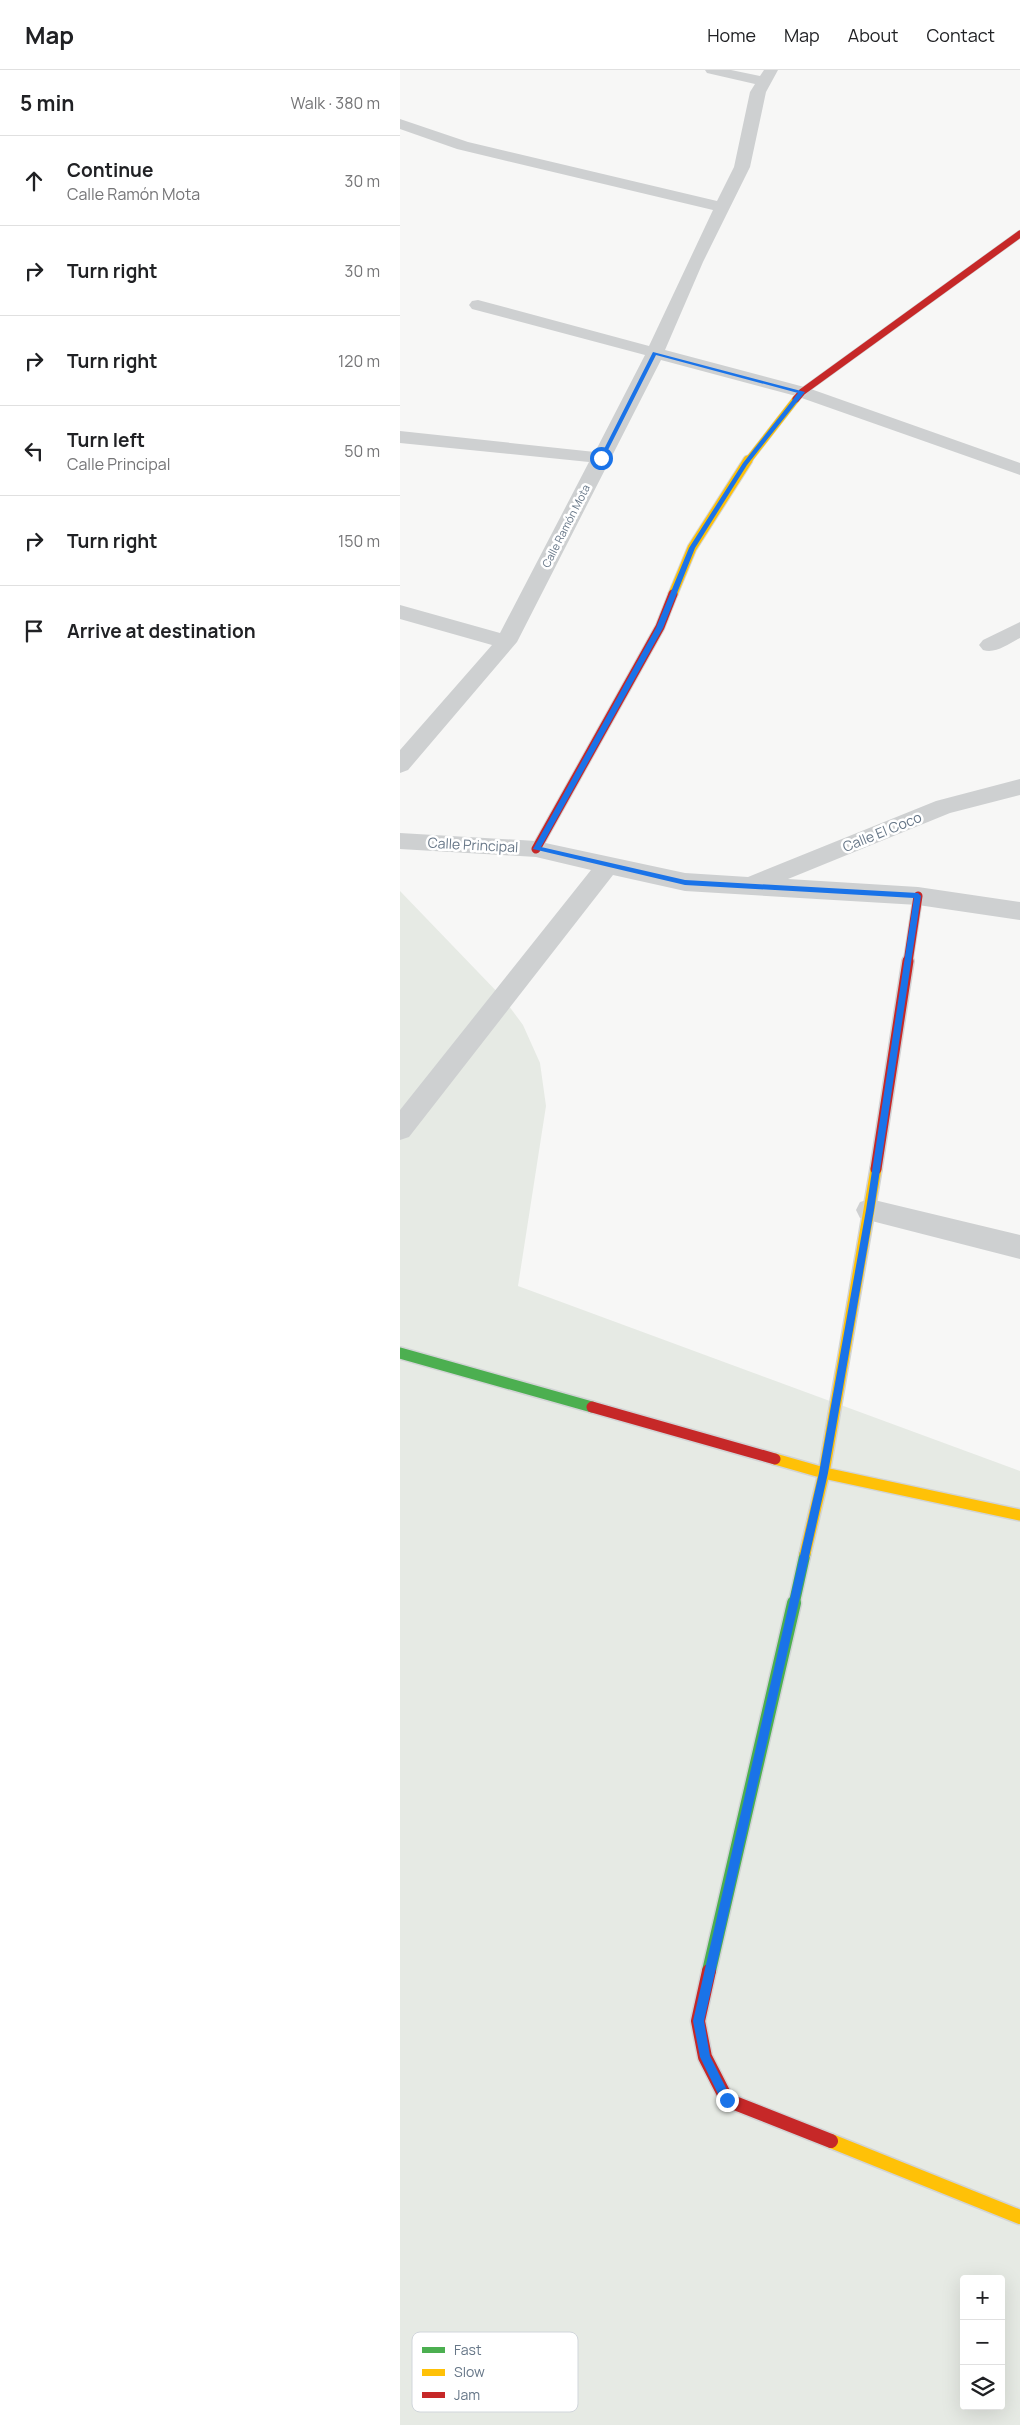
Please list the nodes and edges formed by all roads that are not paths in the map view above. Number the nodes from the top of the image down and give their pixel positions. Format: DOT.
graph roads {
  1 [pos="712,70"];
  2 [pos="768,76"];
  3 [pos="400,124"];
  4 [pos="723,208"];
  5 [pos="1020,234"];
  6 [pos="478,305"];
  7 [pos="655,353"];
  8 [pos="802,392"];
  9 [pos="400,438"];
  10 [pos="601,458"];
  11 [pos="1020,469"];
  12 [pos="400,612"];
  13 [pos="1020,629"];
  14 [pos="506,642"];
  15 [pos="990,645"];
  16 [pos="400,765"];
  17 [pos="1020,787"];
  18 [pos="400,841"];
  19 [pos="536,849"];
  20 [pos="608,864"];
  21 [pos="747,886"];
  22 [pos="918,896"];
  23 [pos="1020,911"];
  24 [pos="400,1129"];
  25 [pos="870,1210"];
  26 [pos="1020,1247"];
  27 [pos="400,1353"];
  28 [pos="824,1473"];
  29 [pos="1020,1515"];
  30 [pos="1020,2217"];
  1 -- 2 [label="street"];
  2 -- 4 [label="street, Calle Ramón Mota"];
  3 -- 4 [label="street"];
  4 -- 7 [label="street, Calle Ramón Mota"];
  5 -- 8 [label="street"];
  6 -- 7 [label="street"];
  7 -- 8 [label="street"];
  7 -- 10 [label="street, Calle Ramón Mota"];
  8 -- 11 [label="street"];
  8 -- 19 [label="street"];
  9 -- 10 [label="street"];
  10 -- 14 [label="street, Calle Ramón Mota"];
  12 -- 14 [label="street"];
  13 -- 15 [label="street"];
  14 -- 16 [label="street, Calle Ramón Mota"];
  17 -- 21 [label="street, Calle El Coco"];
  18 -- 19 [label="street, Calle Principal"];
  19 -- 20 [label="street, Calle Principal"];
  20 -- 21 [label="street, Calle Principal"];
  20 -- 24 [label="street"];
  21 -- 22 [label="street, Calle Principal"];
  22 -- 23 [label="street, Calle Principal"];
  22 -- 25 [label="street"];
  25 -- 26 [label="street"];
  25 -- 28 [label="street"];
  27 -- 28 [label="street"];
  28 -- 29 [label="street"];
  28 -- 30 [label="street"];
}
